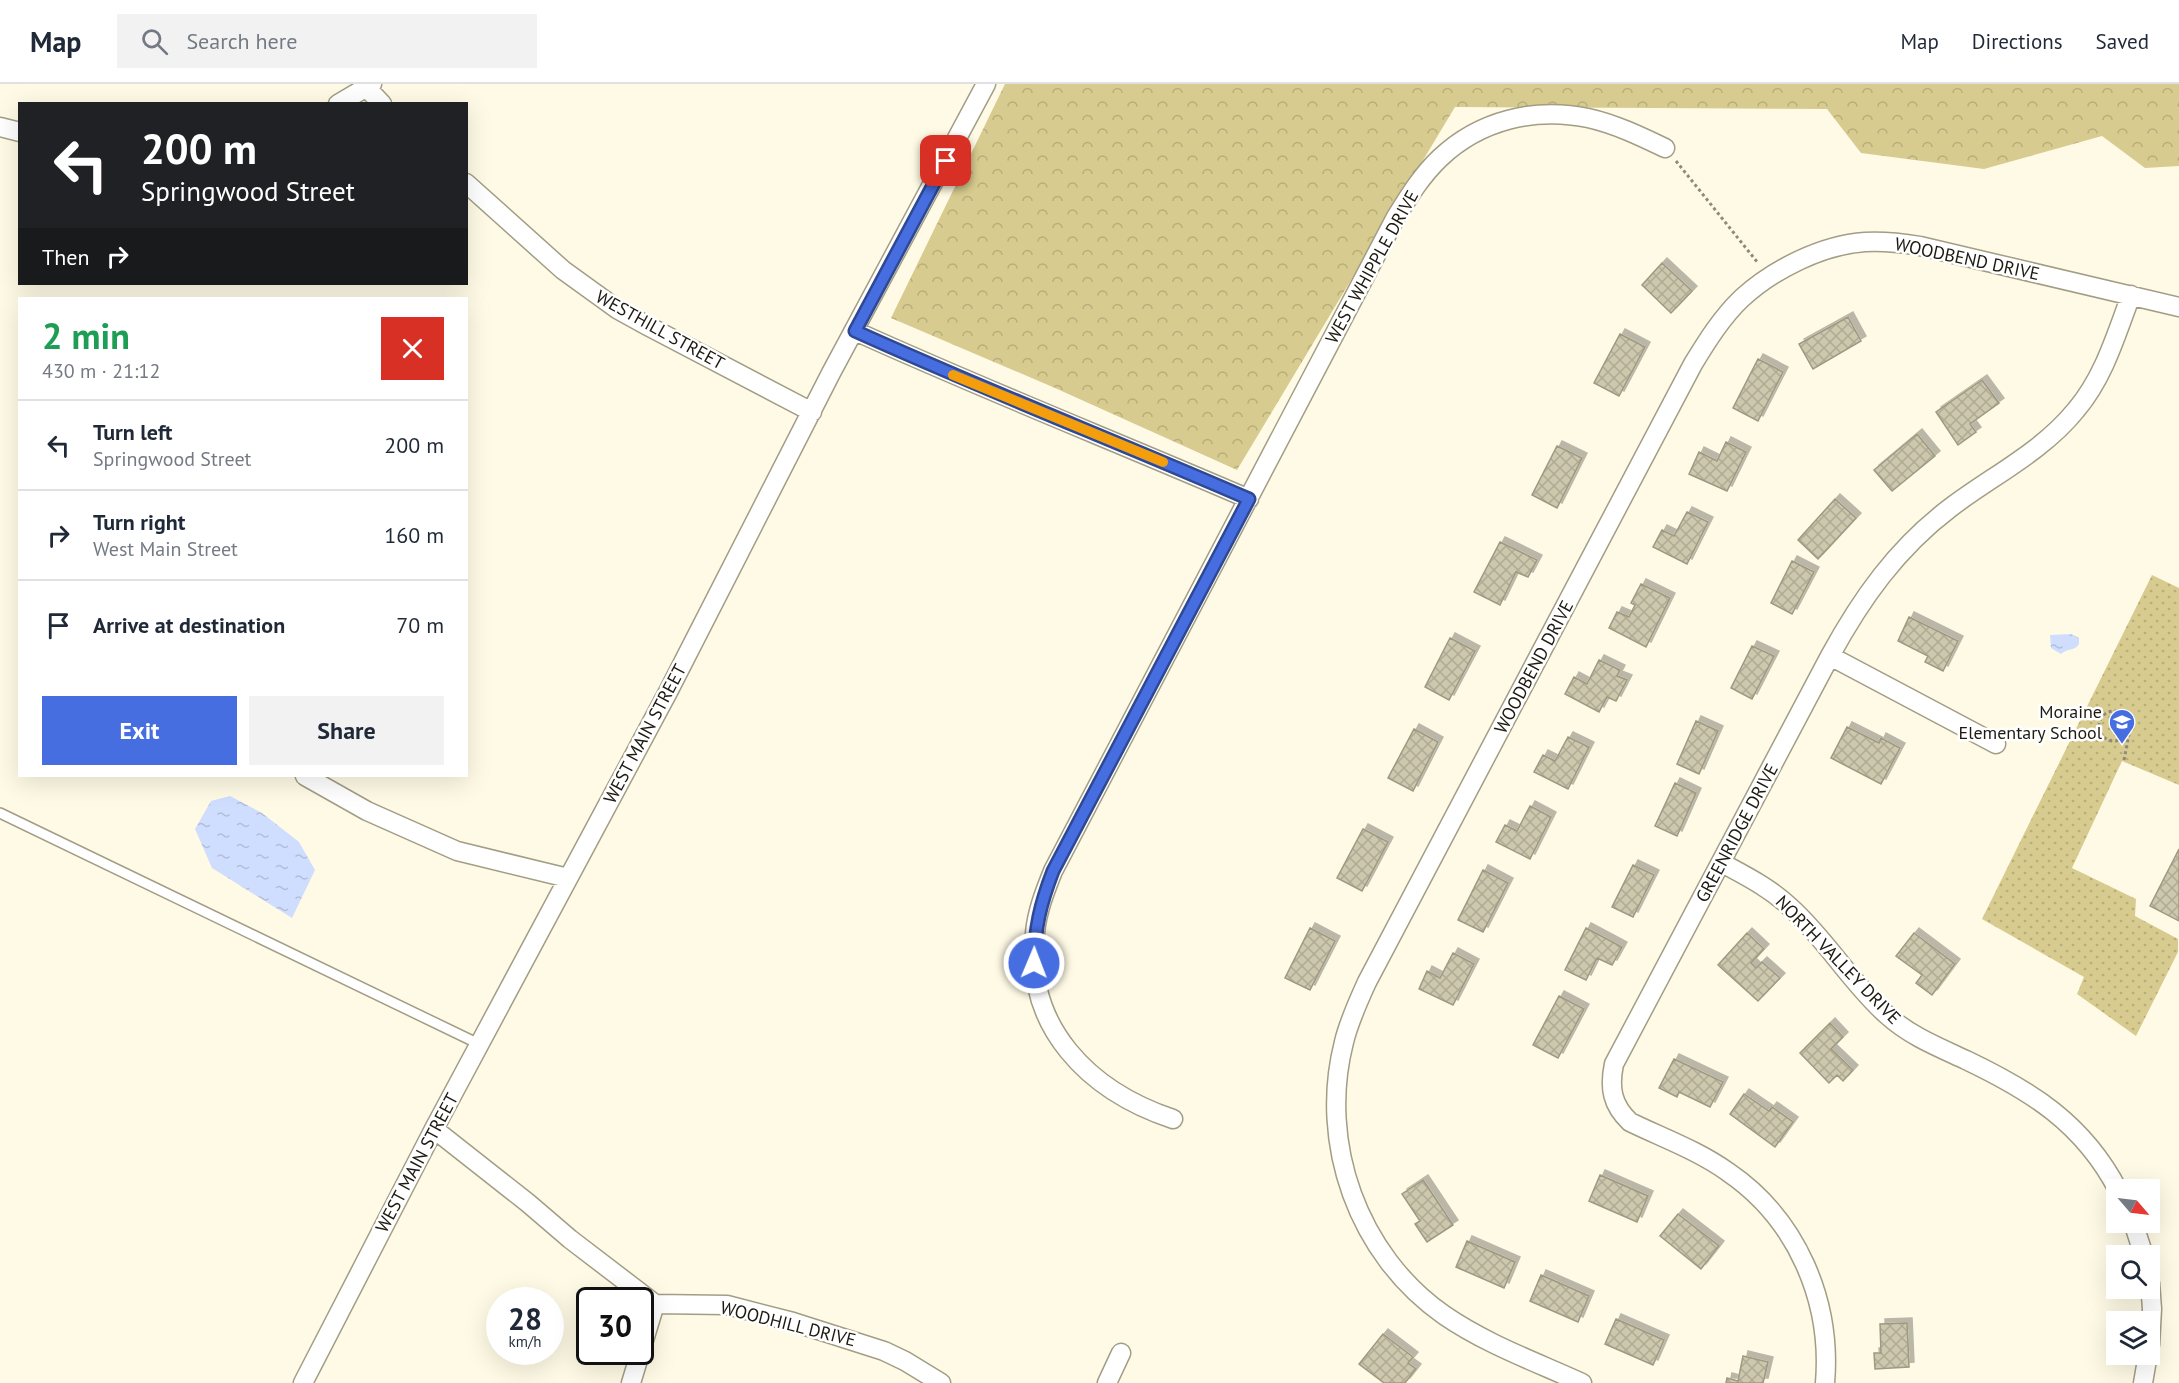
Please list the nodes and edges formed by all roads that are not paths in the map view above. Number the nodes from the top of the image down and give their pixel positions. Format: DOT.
graph roads {
  1 [pos="986,84"];
  2 [pos="370,86"];
  3 [pos="342,102"];
  4 [pos="381,102"];
  5 [pos="0,127"];
  6 [pos="18,132"];
  7 [pos="1665,148"];
  8 [pos="468,185"];
  9 [pos="2131,295"];
  10 [pos="2179,307"];
  11 [pos="855,331"];
  12 [pos="812,412"];
  13 [pos="1249,499"];
  14 [pos="1830,656"];
  15 [pos="1996,744"];
  16 [pos="307,777"];
  17 [pos="0,813"];
  18 [pos="1722,863"];
  19 [pos="568,878"];
  20 [pos="480,1044"];
  21 [pos="1173,1119"];
  22 [pos="434,1129"];
  23 [pos="2111,1179"];
  24 [pos="655,1304"];
  25 [pos="1121,1353"];
  26 [pos="2146,1365"];
  27 [pos="303,1383"];
  28 [pos="631,1383"];
  29 [pos="941,1383"];
  30 [pos="1107,1383"];
  31 [pos="1582,1383"];
  32 [pos="1825,1383"];
  33 [pos="2143,1383"];
  1 -- 11 [label="street, WEST MAIN STREET"];
  2 -- 3 [label="street"];
  2 -- 4 [label="street"];
  5 -- 6 [label="street"];
  7 -- 13 [label="street, WEST WHIPPLE DRIVE"];
  8 -- 12 [label="street, WESTHILL STREET"];
  9 -- 10 [label="street, WOODBEND DRIVE"];
  9 -- 14 [label="street, GREENRIDGE DRIVE"];
  9 -- 31 [label="street, WOODBEND DRIVE"];
  11 -- 12 [label="street, WEST MAIN STREET"];
  11 -- 13 [label="street"];
  12 -- 19 [label="street, WEST MAIN STREET"];
  13 -- 21 [label="street, WEST WHIPPLE DRIVE"];
  14 -- 15 [label="street"];
  14 -- 18 [label="street, GREENRIDGE DRIVE"];
  16 -- 19 [label="street"];
  17 -- 20 [label="lane"];
  18 -- 23 [label="street, NORTH VALLEY DRIVE"];
  18 -- 32 [label="street, GREENRIDGE DRIVE"];
  19 -- 20 [label="street, WEST MAIN STREET"];
  20 -- 22 [label="street, WEST MAIN STREET"];
  22 -- 24 [label="street"];
  22 -- 27 [label="street, WEST MAIN STREET"];
  24 -- 28 [label="street"];
  24 -- 29 [label="street, WOODHILL DRIVE"];
  25 -- 30 [label="street"];
  26 -- 33 [label="street"];
}
